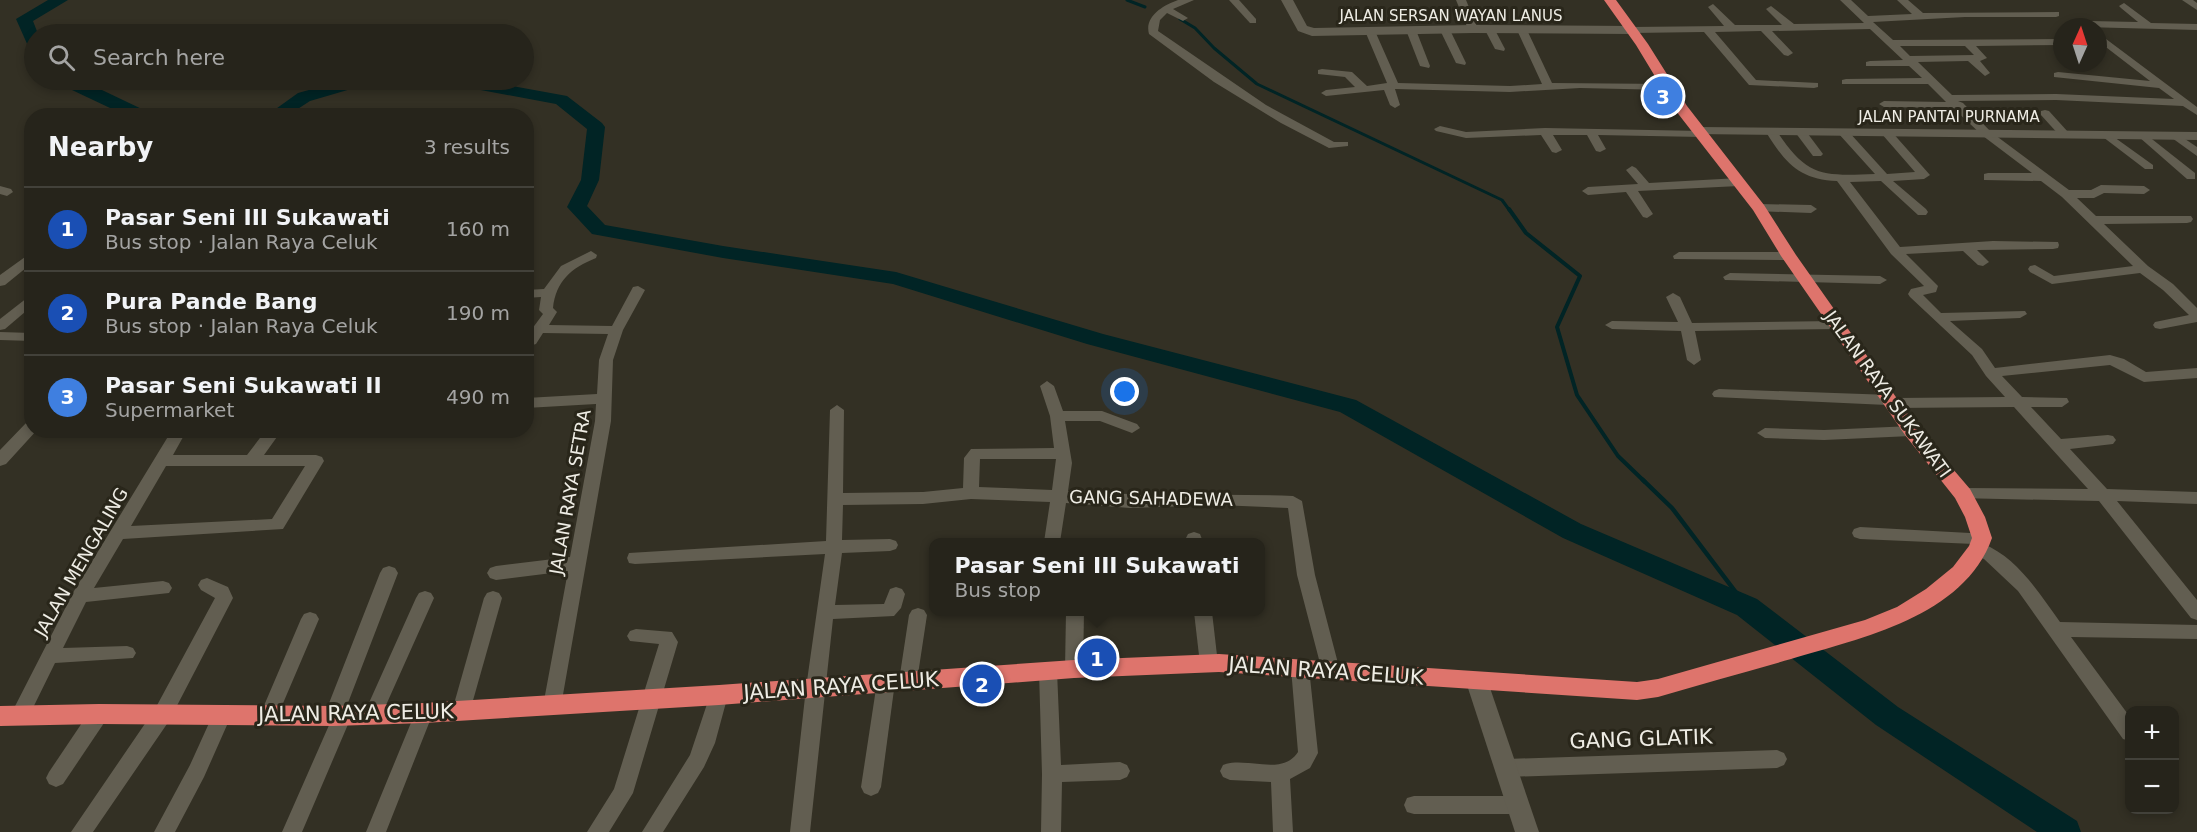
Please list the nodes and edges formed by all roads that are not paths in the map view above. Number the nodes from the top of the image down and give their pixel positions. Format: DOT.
graph roads {
  1 [pos="1188,0"];
  2 [pos="1234,0"];
  3 [pos="1287,0"];
  4 [pos="1461,0"];
  5 [pos="1610,0"];
  6 [pos="1845,0"];
  7 [pos="1902,0"];
  8 [pos="2187,0"];
  9 [pos="2197,0"];
  10 [pos="2124,6"];
  11 [pos="1713,7"];
  12 [pos="2197,7"];
  13 [pos="1771,9"];
  14 [pos="2056,14"];
  15 [pos="1160,16"];
  16 [pos="1922,17"];
  17 [pos="1183,18"];
  18 [pos="1253,21"];
  19 [pos="1870,22"];
  20 [pos="2107,26"];
  21 [pos="2149,26"];
  22 [pos="2197,27"];
  23 [pos="1732,28"];
  24 [pos="1764,28"];
  25 [pos="1792,28"];
  26 [pos="1473,29"];
  27 [pos="1707,29"];
  28 [pos="1411,30"];
  29 [pos="1445,30"];
  30 [pos="1490,30"];
  31 [pos="1522,30"];
  32 [pos="1632,30"];
  33 [pos="1370,31"];
  34 [pos="2053,42"];
  35 [pos="1893,43"];
  36 [pos="1968,43"];
  37 [pos="2107,45"];
  38 [pos="1500,49"];
  39 [pos="1788,53"];
  40 [pos="1972,59"];
  41 [pos="1911,61"];
  42 [pos="1461,63"];
  43 [pos="1870,64"];
  44 [pos="1425,66"];
  45 [pos="1322,72"];
  46 [pos="1986,73"];
  47 [pos="2058,75"];
  48 [pos="1933,81"];
  49 [pos="1846,82"];
  50 [pos="2161,85"];
  51 [pos="1391,86"];
  52 [pos="1548,86"];
  53 [pos="1814,86"];
  54 [pos="1666,87"];
  55 [pos="1364,89"];
  56 [pos="1326,93"];
  57 [pos="1955,101"];
  58 [pos="2184,103"];
  59 [pos="1884,104"];
  60 [pos="1395,105"];
  61 [pos="2197,112"];
  62 [pos="2045,113"];
  63 [pos="1440,129"];
  64 [pos="1545,131"];
  65 [pos="1591,132"];
  66 [pos="1772,132"];
  67 [pos="1802,132"];
  68 [pos="1701,133"];
  69 [pos="1844,133"];
  70 [pos="1887,133"];
  71 [pos="1987,134"];
  72 [pos="2064,134"];
  73 [pos="2107,135"];
  74 [pos="2143,135"];
  75 [pos="2176,136"];
  76 [pos="2197,136"];
  77 [pos="1344,144"];
  78 [pos="1600,149"];
  79 [pos="1556,150"];
  80 [pos="2197,153"];
  81 [pos="1817,154"];
  82 [pos="2149,167"];
  83 [pos="1632,170"];
  84 [pos="2191,176"];
  85 [pos="1988,177"];
  86 [pos="2043,177"];
  87 [pos="1841,178"];
  88 [pos="1883,178"];
  89 [pos="1739,182"];
  90 [pos="1647,188"];
  91 [pos="1630,189"];
  92 [pos="2144,190"];
  93 [pos="1588,191"];
  94 [pos="2066,194"];
  95 [pos="1760,208"];
  96 [pos="1811,209"];
  97 [pos="1922,212"];
  98 [pos="1647,214"];
  99 [pos="2187,219"];
  100 [pos="2095,220"];
  101 [pos="2053,245"];
  102 [pos="1967,247"];
  103 [pos="1896,251"];
  104 [pos="591,255"];
  105 [pos="1679,256"];
  106 [pos="1789,256"];
  107 [pos="24,262"];
  108 [pos="1983,262"];
  109 [pos="2034,268"];
  110 [pos="2143,269"];
  111 [pos="1730,277"];
  112 [pos="1805,278"];
  113 [pos="1880,280"];
  114 [pos="0,282"];
  115 [pos="638,290"];
  116 [pos="547,293"];
  117 [pos="534,294"];
  118 [pos="1673,297"];
  119 [pos="24,305"];
  120 [pos="2020,314"];
  121 [pos="1937,317"];
  122 [pos="2197,317"];
  123 [pos="1612,325"];
  124 [pos="1837,325"];
  125 [pos="2160,325"];
  126 [pos="0,326"];
  127 [pos="1693,327"];
  128 [pos="539,329"];
  129 [pos="616,330"];
  130 [pos="0,336"];
  131 [pos="24,336"];
  132 [pos="534,336"];
  133 [pos="1694,360"];
  134 [pos="1991,373"];
  135 [pos="2197,373"];
  136 [pos="1047,386"];
  137 [pos="1719,394"];
  138 [pos="605,399"];
  139 [pos="1892,402"];
  140 [pos="2062,402"];
  141 [pos="534,403"];
  142 [pos="2018,403"];
  143 [pos="837,410"];
  144 [pos="1057,416"];
  145 [pos="1132,428"];
  146 [pos="1911,431"];
  147 [pos="1765,433"];
  148 [pos="24,434"];
  149 [pos="175,438"];
  150 [pos="269,438"];
  151 [pos="2108,440"];
  152 [pos="2058,445"];
  153 [pos="1062,454"];
  154 [pos="252,459"];
  155 [pos="0,460"];
  156 [pos="162,460"];
  157 [pos="971,493"];
  158 [pos="1963,494"];
  159 [pos="2103,495"];
  160 [pos="1059,497"];
  161 [pos="2197,498"];
  162 [pos="837,499"];
  163 [pos="1860,533"];
  164 [pos="118,534"];
  165 [pos="1053,538"];
  166 [pos="1980,543"];
  167 [pos="890,545"];
  168 [pos="834,547"];
  169 [pos="635,558"];
  170 [pos="577,563"];
  171 [pos="389,573"];
  172 [pos="496,573"];
  173 [pos="207,585"];
  174 [pos="163,588"];
  175 [pos="896,594"];
  176 [pos="80,596"];
  177 [pos="425,598"];
  178 [pos="493,598"];
  179 [pos="825,612"];
  180 [pos="2197,613"];
  181 [pos="918,615"];
  182 [pos="1076,616"];
  183 [pos="1203,616"];
  184 [pos="310,620"];
  185 [pos="2056,629"];
  186 [pos="2197,632"];
  187 [pos="636,636"];
  188 [pos="127,653"];
  189 [pos="50,656"];
  190 [pos="1209,664"];
  191 [pos="1300,668"];
  192 [pos="1074,669"];
  193 [pos="1331,670"];
  194 [pos="1048,671"];
  195 [pos="897,681"];
  196 [pos="1478,682"];
  197 [pos="815,688"];
  198 [pos="718,695"];
  199 [pos="654,698"];
  200 [pos="552,706"];
  201 [pos="461,711"];
  202 [pos="424,713"];
  203 [pos="99,714"];
  204 [pos="373,714"];
  205 [pos="162,715"];
  206 [pos="269,715"];
  207 [pos="10,716"];
  208 [pos="222,716"];
  209 [pos="338,716"];
  210 [pos="2125,726"];
  211 [pos="1777,759"];
  212 [pos="1507,768"];
  213 [pos="1120,771"];
  214 [pos="1230,771"];
  215 [pos="1280,772"];
  216 [pos="1052,774"];
  217 [pos="56,778"];
  218 [pos="871,787"];
  219 [pos="1414,805"];
  220 [pos="1519,805"];
  221 [pos="81,832"];
  222 [pos="164,832"];
  223 [pos="292,832"];
  224 [pos="376,832"];
  225 [pos="597,832"];
  226 [pos="652,832"];
  227 [pos="800,832"];
  228 [pos="1051,832"];
  229 [pos="1283,832"];
  230 [pos="1527,832"];
  1 -- 15 [label="street"];
  2 -- 18 [label="street"];
  3 -- 33 [label="street, JALAN SERSAN WAYAN LANUS"];
  4 -- 26 [label="street"];
  5 -- 32 [label="highway, JALAN RAYA SUKAWATI"];
  6 -- 19 [label="street"];
  7 -- 16 [label="street"];
  8 -- 9 [label="street"];
  8 -- 12 [label="street"];
  10 -- 21 [label="street"];
  11 -- 23 [label="street"];
  13 -- 25 [label="street"];
  14 -- 16 [label="street"];
  15 -- 17 [label="street"];
  15 -- 77 [label="street"];
  16 -- 19 [label="street"];
  19 -- 25 [label="street"];
  19 -- 35 [label="street"];
  20 -- 21 [label="street"];
  21 -- 22 [label="street"];
  23 -- 24 [label="street"];
  23 -- 27 [label="street"];
  24 -- 25 [label="street"];
  24 -- 39 [label="street"];
  26 -- 29 [label="street, JALAN SERSAN WAYAN LANUS"];
  26 -- 30 [label="street, JALAN SERSAN WAYAN LANUS"];
  27 -- 32 [label="street"];
  27 -- 53 [label="street"];
  28 -- 29 [label="street, JALAN SERSAN WAYAN LANUS"];
  28 -- 33 [label="street, JALAN SERSAN WAYAN LANUS"];
  28 -- 44 [label="street"];
  29 -- 42 [label="street"];
  30 -- 31 [label="street, JALAN SERSAN WAYAN LANUS"];
  30 -- 38 [label="street"];
  31 -- 32 [label="street, JALAN SERSAN WAYAN LANUS"];
  31 -- 52 [label="street"];
  32 -- 54 [label="highway, JALAN RAYA SUKAWATI"];
  33 -- 51 [label="street"];
  34 -- 36 [label="street"];
  35 -- 36 [label="street"];
  35 -- 41 [label="street"];
  36 -- 40 [label="street"];
  37 -- 50 [label="street"];
  40 -- 41 [label="street"];
  40 -- 46 [label="street"];
  41 -- 43 [label="street"];
  41 -- 48 [label="street"];
  45 -- 55 [label="street"];
  47 -- 50 [label="street"];
  48 -- 49 [label="street"];
  48 -- 57 [label="street"];
  50 -- 58 [label="street"];
  51 -- 52 [label="street"];
  51 -- 55 [label="street"];
  51 -- 60 [label="street"];
  52 -- 54 [label="street"];
  54 -- 68 [label="highway, JALAN RAYA SUKAWATI"];
  55 -- 56 [label="street"];
  57 -- 58 [label="street"];
  57 -- 59 [label="street"];
  57 -- 71 [label="street"];
  58 -- 61 [label="street"];
  62 -- 72 [label="street"];
  63 -- 64 [label="street"];
  64 -- 65 [label="street"];
  64 -- 79 [label="street"];
  65 -- 68 [label="street"];
  65 -- 78 [label="street"];
  66 -- 67 [label="street, JALAN PANTAI PURNAMA"];
  66 -- 68 [label="street, JALAN PANTAI PURNAMA"];
  66 -- 87 [label="street"];
  67 -- 69 [label="street, JALAN PANTAI PURNAMA"];
  67 -- 81 [label="street"];
  68 -- 89 [label="highway, JALAN RAYA SUKAWATI"];
  69 -- 70 [label="street, JALAN PANTAI PURNAMA"];
  69 -- 88 [label="street"];
  70 -- 71 [label="street, JALAN PANTAI PURNAMA"];
  70 -- 88 [label="street"];
  71 -- 72 [label="street, JALAN PANTAI PURNAMA"];
  71 -- 86 [label="street"];
  72 -- 73 [label="street, JALAN PANTAI PURNAMA"];
  73 -- 74 [label="street, JALAN PANTAI PURNAMA"];
  73 -- 82 [label="street"];
  74 -- 75 [label="street, JALAN PANTAI PURNAMA"];
  74 -- 84 [label="street"];
  75 -- 76 [label="street, JALAN PANTAI PURNAMA"];
  75 -- 80 [label="street"];
  83 -- 90 [label="street"];
  85 -- 86 [label="street"];
  86 -- 94 [label="street"];
  87 -- 88 [label="street"];
  87 -- 103 [label="street"];
  88 -- 97 [label="street"];
  89 -- 90 [label="street"];
  89 -- 95 [label="highway, JALAN RAYA SUKAWATI"];
  90 -- 91 [label="street"];
  91 -- 93 [label="street"];
  91 -- 98 [label="street"];
  92 -- 94 [label="street"];
  94 -- 100 [label="street"];
  95 -- 96 [label="street"];
  95 -- 106 [label="highway, JALAN RAYA SUKAWATI"];
  99 -- 100 [label="street"];
  100 -- 110 [label="street"];
  101 -- 102 [label="street"];
  102 -- 103 [label="street"];
  102 -- 108 [label="street"];
  103 -- 121 [label="street"];
  104 -- 116 [label="street"];
  105 -- 106 [label="street"];
  106 -- 112 [label="highway, JALAN RAYA SUKAWATI"];
  107 -- 114 [label="street"];
  109 -- 110 [label="street"];
  110 -- 122 [label="street"];
  111 -- 112 [label="street"];
  112 -- 113 [label="street"];
  112 -- 124 [label="highway, JALAN RAYA SUKAWATI"];
  115 -- 129 [label="street, JALAN RAYA SETRA"];
  116 -- 117 [label="street"];
  116 -- 128 [label="street"];
  118 -- 127 [label="street"];
  119 -- 126 [label="street"];
  120 -- 121 [label="street"];
  121 -- 134 [label="street"];
  122 -- 125 [label="street"];
  123 -- 127 [label="street"];
  124 -- 127 [label="street"];
  124 -- 139 [label="highway, JALAN RAYA SUKAWATI"];
  127 -- 133 [label="street"];
  128 -- 129 [label="street"];
  128 -- 132 [label="street"];
  129 -- 138 [label="street, JALAN RAYA SETRA"];
  130 -- 131 [label="street"];
  134 -- 135 [label="street"];
  134 -- 142 [label="street"];
  136 -- 144 [label="street"];
  137 -- 139 [label="street"];
  138 -- 141 [label="street"];
  138 -- 170 [label="street, JALAN RAYA SETRA"];
  139 -- 142 [label="street"];
  139 -- 146 [label="highway, JALAN RAYA SUKAWATI"];
  140 -- 142 [label="street"];
  142 -- 152 [label="street"];
  143 -- 162 [label="street"];
  144 -- 145 [label="street"];
  144 -- 153 [label="street"];
  146 -- 147 [label="street"];
  146 -- 158 [label="highway, JALAN RAYA SUKAWATI"];
  148 -- 155 [label="street"];
  149 -- 156 [label="street, JALAN MENGALING"];
  150 -- 154 [label="street"];
  151 -- 152 [label="street"];
  152 -- 159 [label="street"];
  153 -- 157 [label="street"];
  153 -- 160 [label="street"];
  154 -- 156 [label="street"];
  154 -- 164 [label="street"];
  156 -- 164 [label="street, JALAN MENGALING"];
  157 -- 160 [label="street, GANG SAHADEWA"];
  157 -- 162 [label="street, GANG SAHADEWA"];
  158 -- 159 [label="street"];
  158 -- 166 [label="highway, JALAN RAYA SUKAWATI"];
  159 -- 161 [label="street"];
  159 -- 180 [label="street"];
  160 -- 165 [label="street"];
  160 -- 193 [label="street, GANG SAHADEWA"];
  162 -- 168 [label="street"];
  163 -- 166 [label="street"];
  164 -- 176 [label="street, JALAN MENGALING"];
  166 -- 185 [label="street"];
  166 -- 196 [label="highway, JALAN RAYA CELUK"];
  167 -- 168 [label="street"];
  168 -- 169 [label="street"];
  168 -- 179 [label="street"];
  170 -- 172 [label="street"];
  170 -- 200 [label="street, JALAN RAYA SETRA"];
  171 -- 209 [label="street"];
  173 -- 205 [label="street"];
  174 -- 176 [label="street"];
  175 -- 179 [label="street"];
  176 -- 189 [label="street, JALAN MENGALING"];
  177 -- 204 [label="street"];
  178 -- 201 [label="street"];
  179 -- 197 [label="street"];
  181 -- 195 [label="street"];
  182 -- 192 [label="street"];
  183 -- 190 [label="street"];
  184 -- 206 [label="street"];
  185 -- 186 [label="street"];
  185 -- 210 [label="street"];
  187 -- 199 [label="street"];
  188 -- 189 [label="street"];
  189 -- 207 [label="street, JALAN MENGALING"];
  190 -- 191 [label="highway, JALAN RAYA CELUK"];
  190 -- 192 [label="highway, JALAN RAYA CELUK"];
  191 -- 193 [label="highway, JALAN RAYA CELUK"];
  191 -- 215 [label="street"];
  192 -- 194 [label="highway, JALAN RAYA CELUK"];
  193 -- 196 [label="highway, JALAN RAYA CELUK"];
  194 -- 195 [label="highway, JALAN RAYA CELUK"];
  194 -- 216 [label="street"];
  195 -- 197 [label="highway, JALAN RAYA CELUK"];
  195 -- 218 [label="street"];
  196 -- 212 [label="street"];
  197 -- 198 [label="highway, JALAN RAYA CELUK"];
  197 -- 227 [label="street"];
  198 -- 199 [label="highway, JALAN RAYA CELUK"];
  198 -- 226 [label="street"];
  199 -- 200 [label="highway, JALAN RAYA CELUK"];
  199 -- 225 [label="street"];
  200 -- 201 [label="highway, JALAN RAYA CELUK"];
  201 -- 202 [label="highway, JALAN RAYA CELUK"];
  202 -- 204 [label="highway, JALAN RAYA CELUK"];
  202 -- 224 [label="street"];
  203 -- 205 [label="highway, JALAN RAYA CELUK"];
  203 -- 207 [label="highway, JALAN RAYA CELUK"];
  203 -- 217 [label="street"];
  204 -- 209 [label="highway, JALAN RAYA CELUK"];
  205 -- 208 [label="highway, JALAN RAYA CELUK"];
  205 -- 221 [label="street"];
  206 -- 208 [label="highway, JALAN RAYA CELUK"];
  206 -- 209 [label="highway, JALAN RAYA CELUK"];
  208 -- 222 [label="street"];
  209 -- 223 [label="street"];
  211 -- 212 [label="street, GANG GLATIK"];
  212 -- 220 [label="street"];
  213 -- 216 [label="street"];
  214 -- 215 [label="street"];
  215 -- 229 [label="street"];
  216 -- 228 [label="street"];
  219 -- 220 [label="street"];
  220 -- 230 [label="street"];
}
